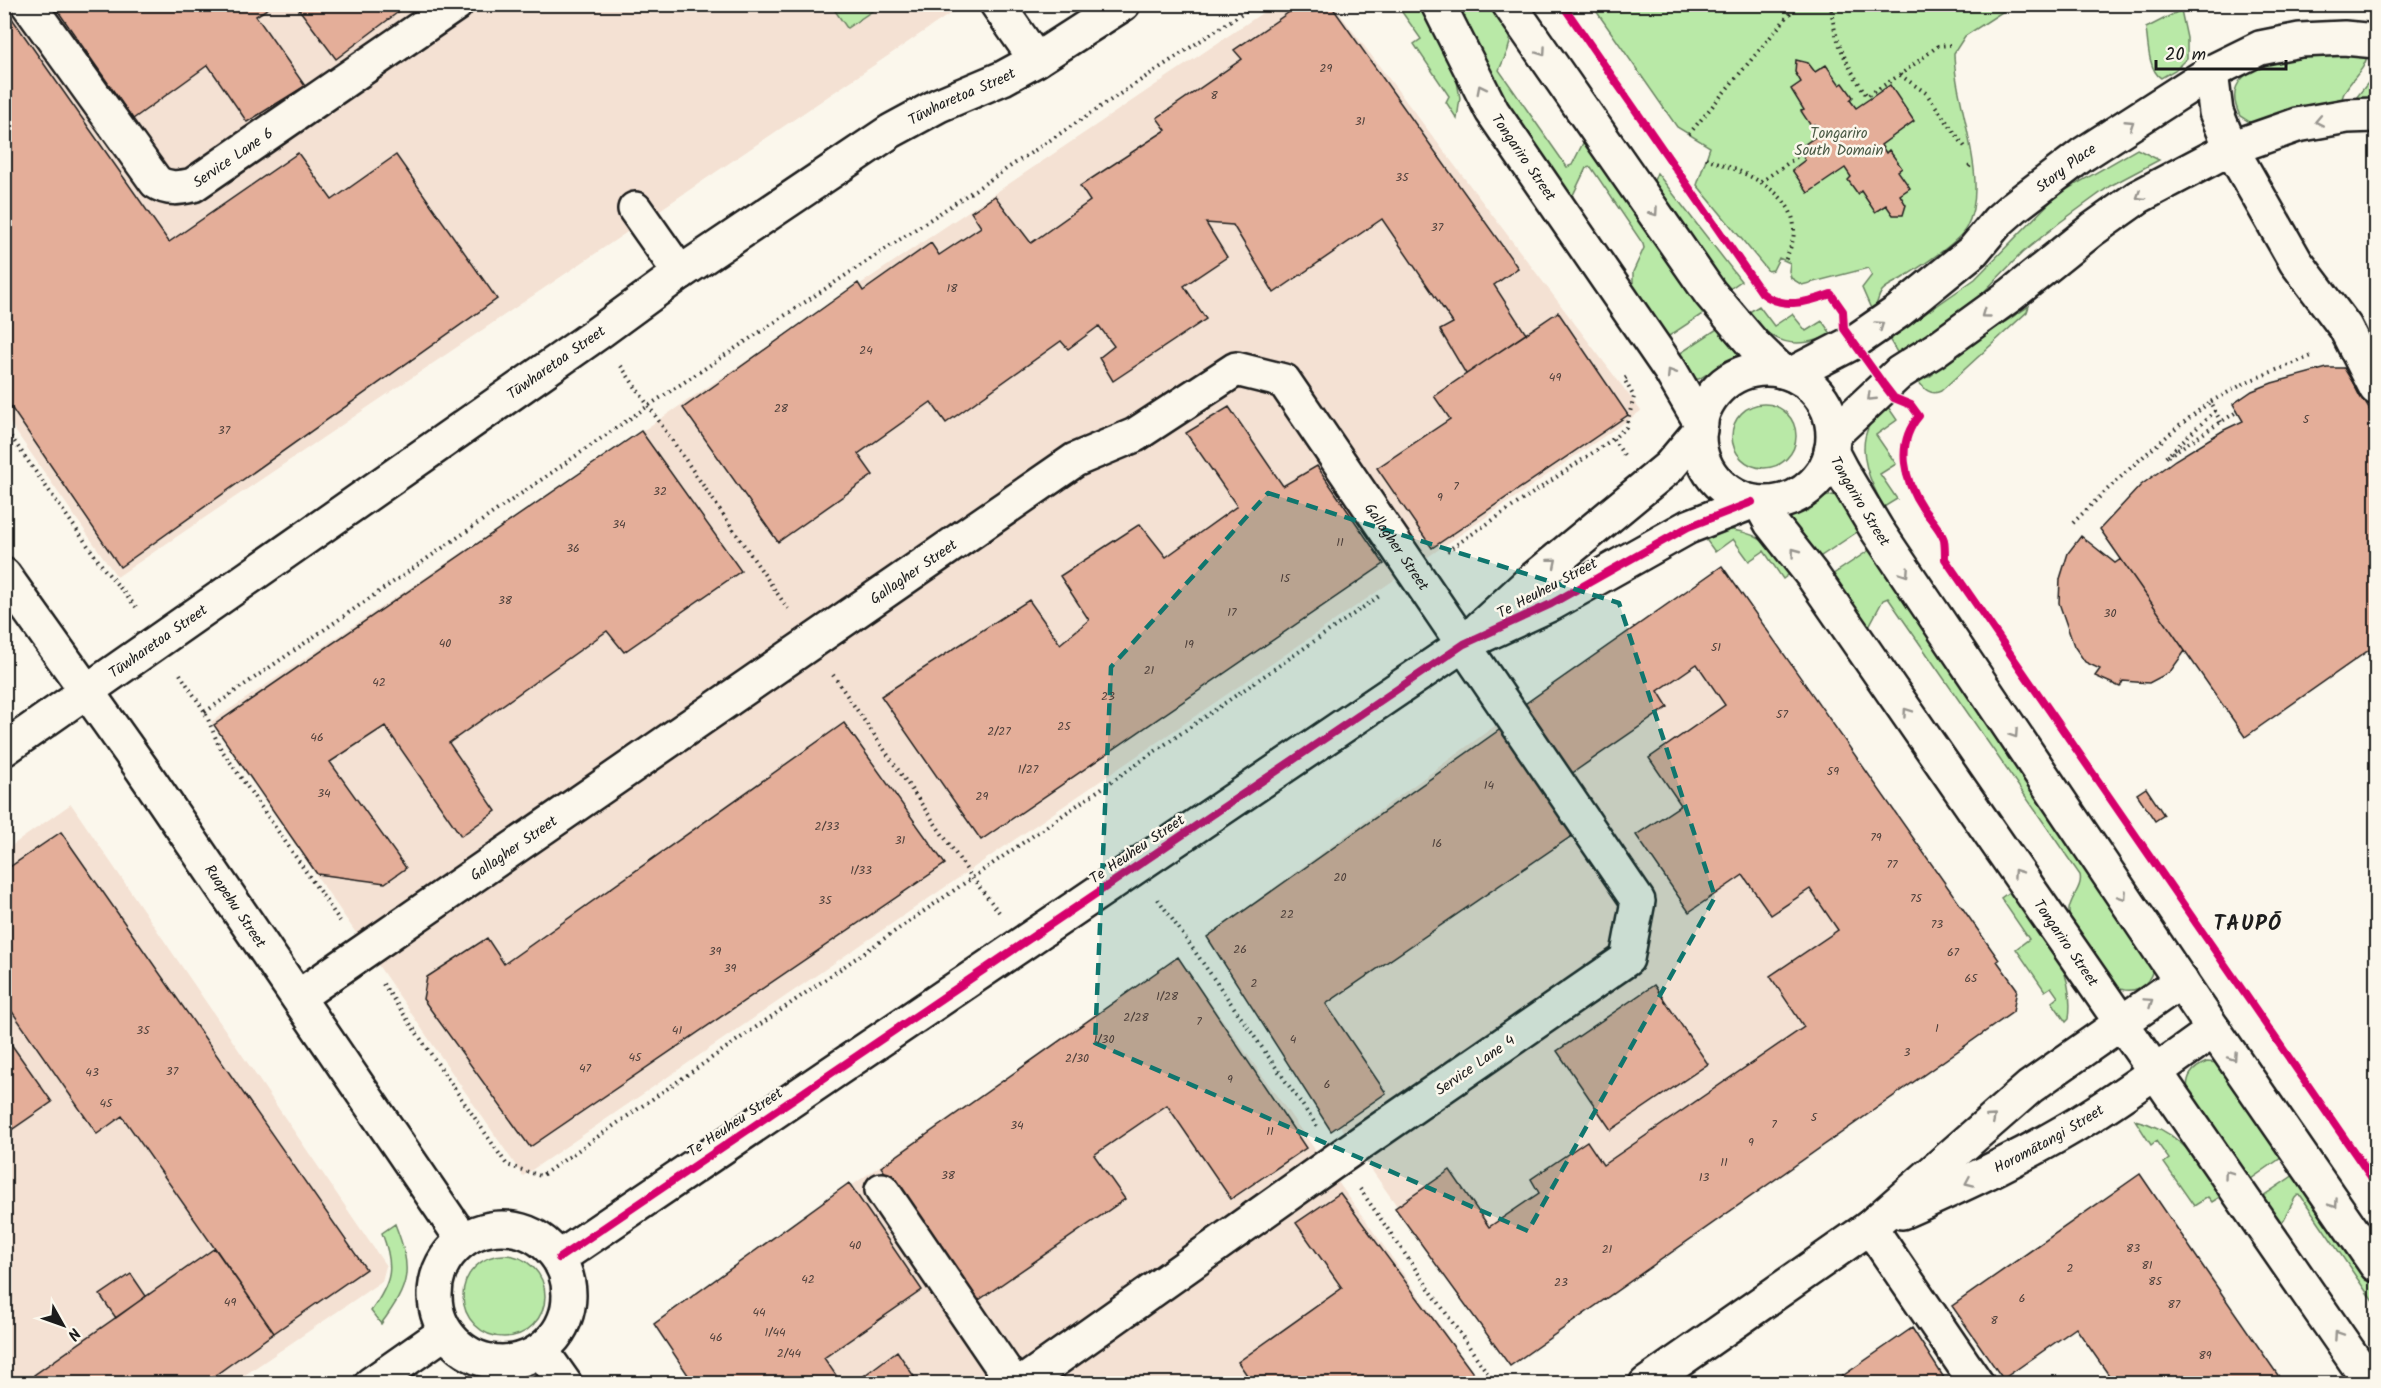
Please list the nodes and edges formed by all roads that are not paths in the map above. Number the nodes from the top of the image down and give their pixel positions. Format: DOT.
graph roads {
  1 [pos="28,4"];
  2 [pos="456,4"];
  3 [pos="997,4"];
  4 [pos="1123,4"];
  5 [pos="1438,4"];
  6 [pos="1509,4"];
  7 [pos="2376,42"];
  8 [pos="1036,60"];
  9 [pos="2211,72"];
  10 [pos="2376,115"];
  11 [pos="2231,148"];
  12 [pos="635,209"];
  13 [pos="680,273"];
  14 [pos="1787,372"];
  15 [pos="2376,388"];
  16 [pos="1700,427"];
  17 [pos="1833,442"];
  18 [pos="1756,502"];
  19 [pos="4,575"];
  20 [pos="1464,644"];
  21 [pos="87,691"];
  22 [pos="4,749"];
  23 [pos="2181,981"];
  24 [pos="298,997"];
  25 [pos="2120,1022"];
  26 [pos="2214,1030"];
  27 [pos="2155,1071"];
  28 [pos="882,1190"];
  29 [pos="1870,1227"];
  30 [pos="463,1240"];
  31 [pos="559,1258"];
  32 [pos="2376,1265"];
  33 [pos="446,1332"];
  34 [pos="541,1350"];
  35 [pos="371,1383"];
  36 [pos="565,1383"];
  37 [pos="1014,1383"];
  38 [pos="1021,1383"];
  39 [pos="1646,1383"];
  40 [pos="1977,1383"];
  41 [pos="2371,1383"];
  1 -- 2 [label="street, Service Lane 6"];
  3 -- 8 [label="street"];
  4 -- 8 [label="street, Tūwharetoa Street"];
  16 -- 5 [label="street, Tongariro Street, one-way"];
  6 -- 14 [label="street, one-way"];
  7 -- 9 [label="street, Story Place"];
  8 -- 13 [label="street, Tūwharetoa Street"];
  9 -- 11 [label="street"];
  14 -- 9 [label="street, Story Place, one-way"];
  10 -- 11 [label="street, one-way"];
  11 -- 15 [label="street"];
  11 -- 17 [label="street, one-way"];
  12 -- 13 [label="street"];
  13 -- 21 [label="street, Tūwharetoa Street"];
  14 -- 16 [label="street"];
  14 -- 17 [label="street"];
  16 -- 18 [label="street"];
  20 -- 16 [label="street, Te Heuheu Street, one-way"];
  17 -- 18 [label="street"];
  17 -- 23 [label="street, Tongariro Street, one-way"];
  18 -- 20 [label="street, Te Heuheu Street"];
  25 -- 18 [label="street, Tongariro Street, one-way"];
  19 -- 21 [label="street, Ruapehu Street"];
  20 -- 24 [label="street, Gallagher Street"];
  20 -- 31 [label="street, Te Heuheu Street"];
  20 -- 38 [label="street, Service Lane 4"];
  21 -- 22 [label="street, Tūwharetoa Street"];
  21 -- 24 [label="street, Ruapehu Street"];
  25 -- 23 [label="street, Horomātangi Street, one-way"];
  23 -- 26 [label="street, Tongariro Street"];
  24 -- 30 [label="street, Ruapehu Street"];
  25 -- 27 [label="street, Tongariro Street"];
  29 -- 25 [label="street, Horomātangi Street, one-way"];
  26 -- 27 [label="street, Horomātangi Street"];
  26 -- 32 [label="street, Tongariro Street, one-way"];
  27 -- 29 [label="street, Horomātangi Street, one-way"];
  41 -- 27 [label="street, Tongariro Street, one-way"];
  28 -- 37 [label="street"];
  29 -- 39 [label="street, Horomātangi Street"];
  29 -- 40 [label="street"];
  30 -- 31 [label="street"];
  30 -- 33 [label="street"];
  31 -- 34 [label="street"];
  33 -- 34 [label="street"];
  33 -- 35 [label="street"];
  34 -- 36 [label="street"];
}
